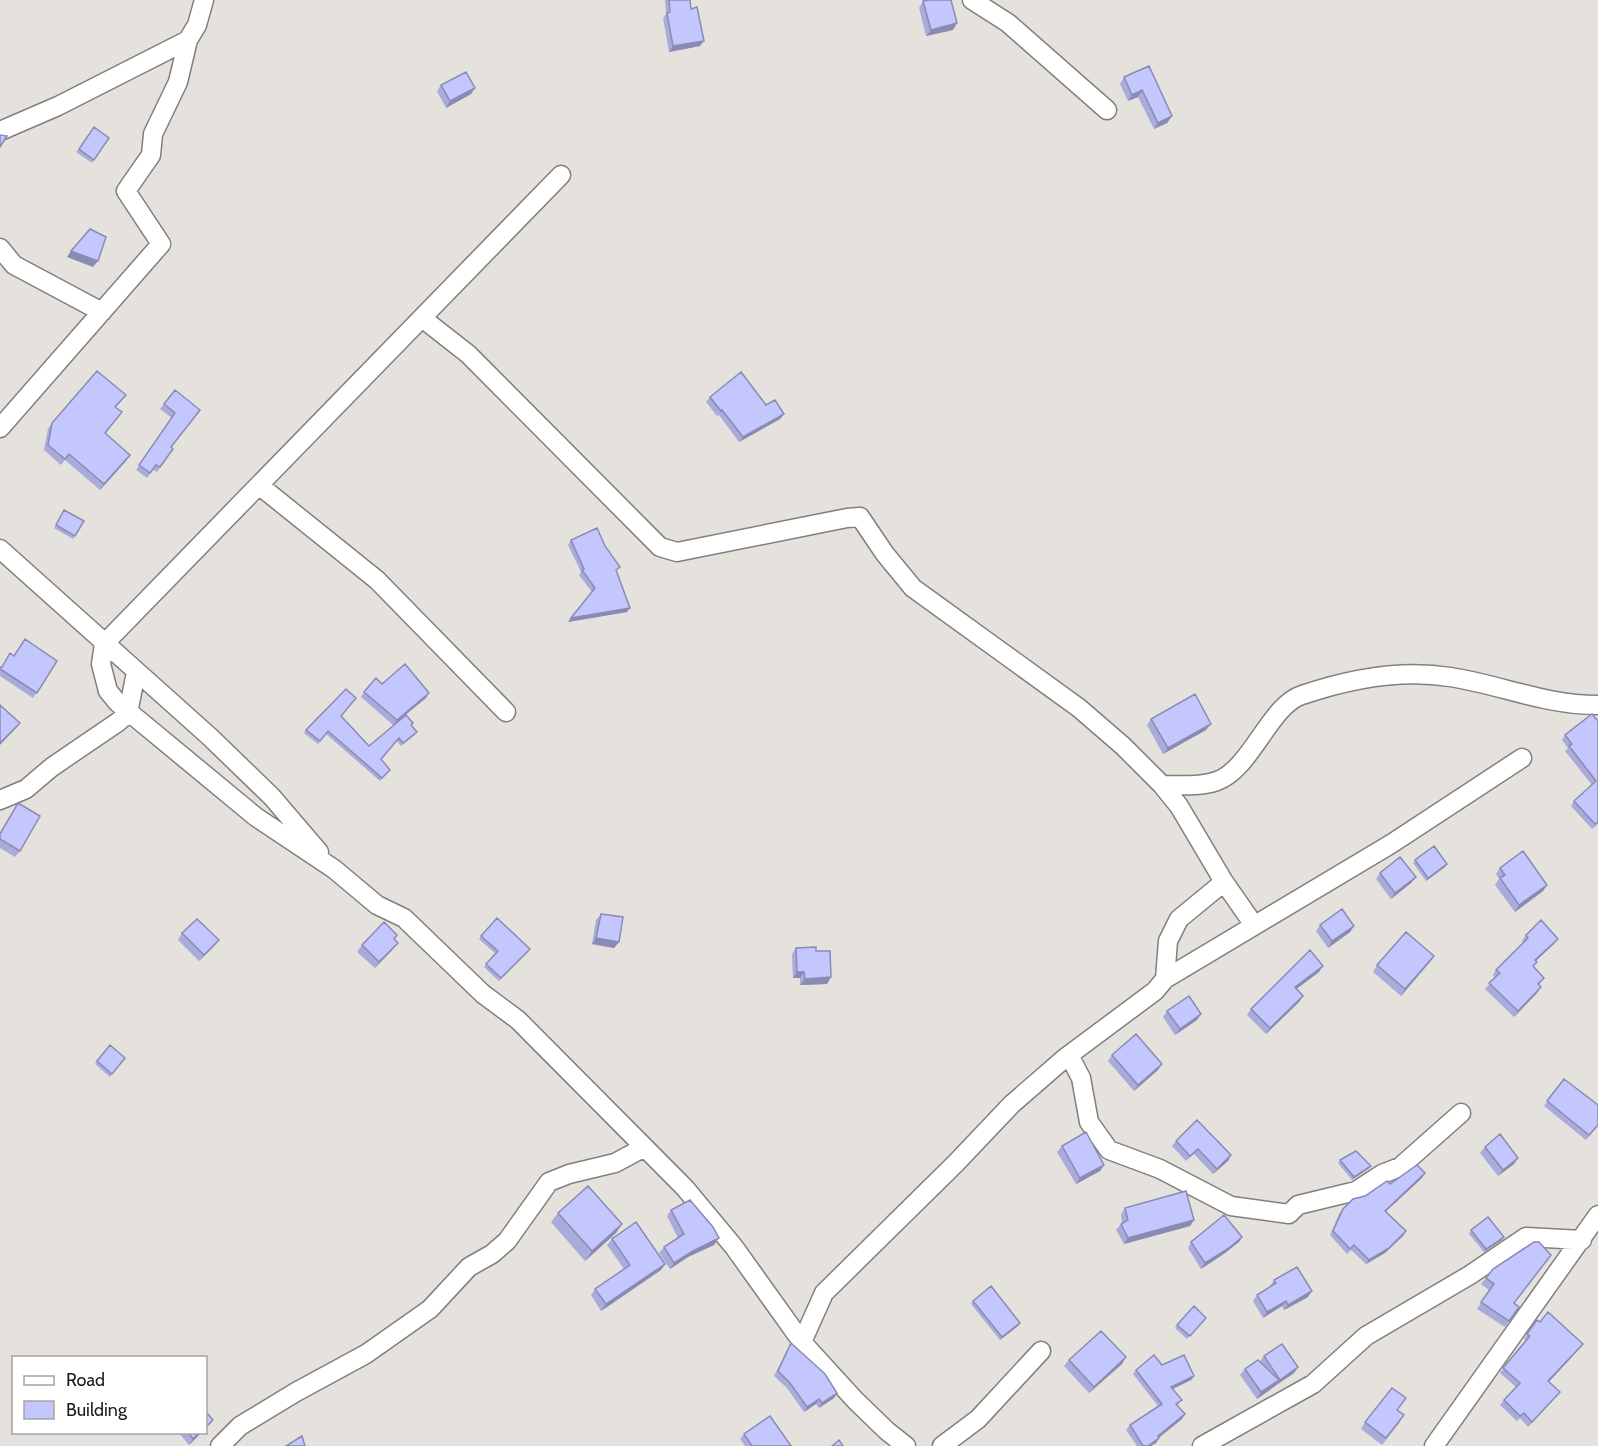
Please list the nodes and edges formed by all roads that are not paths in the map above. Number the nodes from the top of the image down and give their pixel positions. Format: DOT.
graph roads {
  1 [pos="204,0"];
  2 [pos="972,0"];
  3 [pos="188,40"];
  4 [pos="1107,110"];
  5 [pos="0,131"];
  6 [pos="561,175"];
  7 [pos="0,248"];
  8 [pos="102,312"];
  9 [pos="422,318"];
  10 [pos="0,428"];
  11 [pos="260,486"];
  12 [pos="0,549"];
  13 [pos="104,644"];
  14 [pos="136,672"];
  15 [pos="1598,705"];
  16 [pos="128,712"];
  17 [pos="506,712"];
  18 [pos="1522,758"];
  19 [pos="1162,785"];
  20 [pos="0,800"];
  21 [pos="334,869"];
  22 [pos="1224,882"];
  23 [pos="1254,925"];
  24 [pos="1165,979"];
  25 [pos="1069,1055"];
  26 [pos="1461,1113"];
  27 [pos="643,1148"];
  28 [pos="1598,1215"];
  29 [pos="1582,1240"];
  30 [pos="802,1342"];
  31 [pos="1041,1351"];
  32 [pos="220,1446"];
  33 [pos="906,1446"];
  34 [pos="942,1446"];
  35 [pos="1202,1446"];
  36 [pos="1434,1446"];
  1 -- 3 [label="street"];
  2 -- 4 [label="street"];
  3 -- 5 [label="street"];
  3 -- 8 [label="street"];
  6 -- 9 [label="street"];
  7 -- 8 [label="street"];
  8 -- 10 [label="street"];
  9 -- 11 [label="street"];
  9 -- 19 [label="street"];
  11 -- 13 [label="street"];
  11 -- 17 [label="street"];
  12 -- 13 [label="street"];
  13 -- 14 [label="street"];
  13 -- 16 [label="street"];
  14 -- 16 [label="street"];
  14 -- 21 [label="street"];
  15 -- 19 [label="street"];
  16 -- 20 [label="street"];
  16 -- 21 [label="street"];
  18 -- 23 [label="street"];
  19 -- 22 [label="street"];
  21 -- 27 [label="street"];
  22 -- 23 [label="street"];
  22 -- 24 [label="street"];
  23 -- 24 [label="street"];
  24 -- 25 [label="street"];
  25 -- 26 [label="street"];
  25 -- 30 [label="street"];
  27 -- 30 [label="street"];
  27 -- 32 [label="street"];
  28 -- 29 [label="street"];
  29 -- 35 [label="street"];
  29 -- 36 [label="street"];
  30 -- 33 [label="street"];
  31 -- 34 [label="street"];
}
